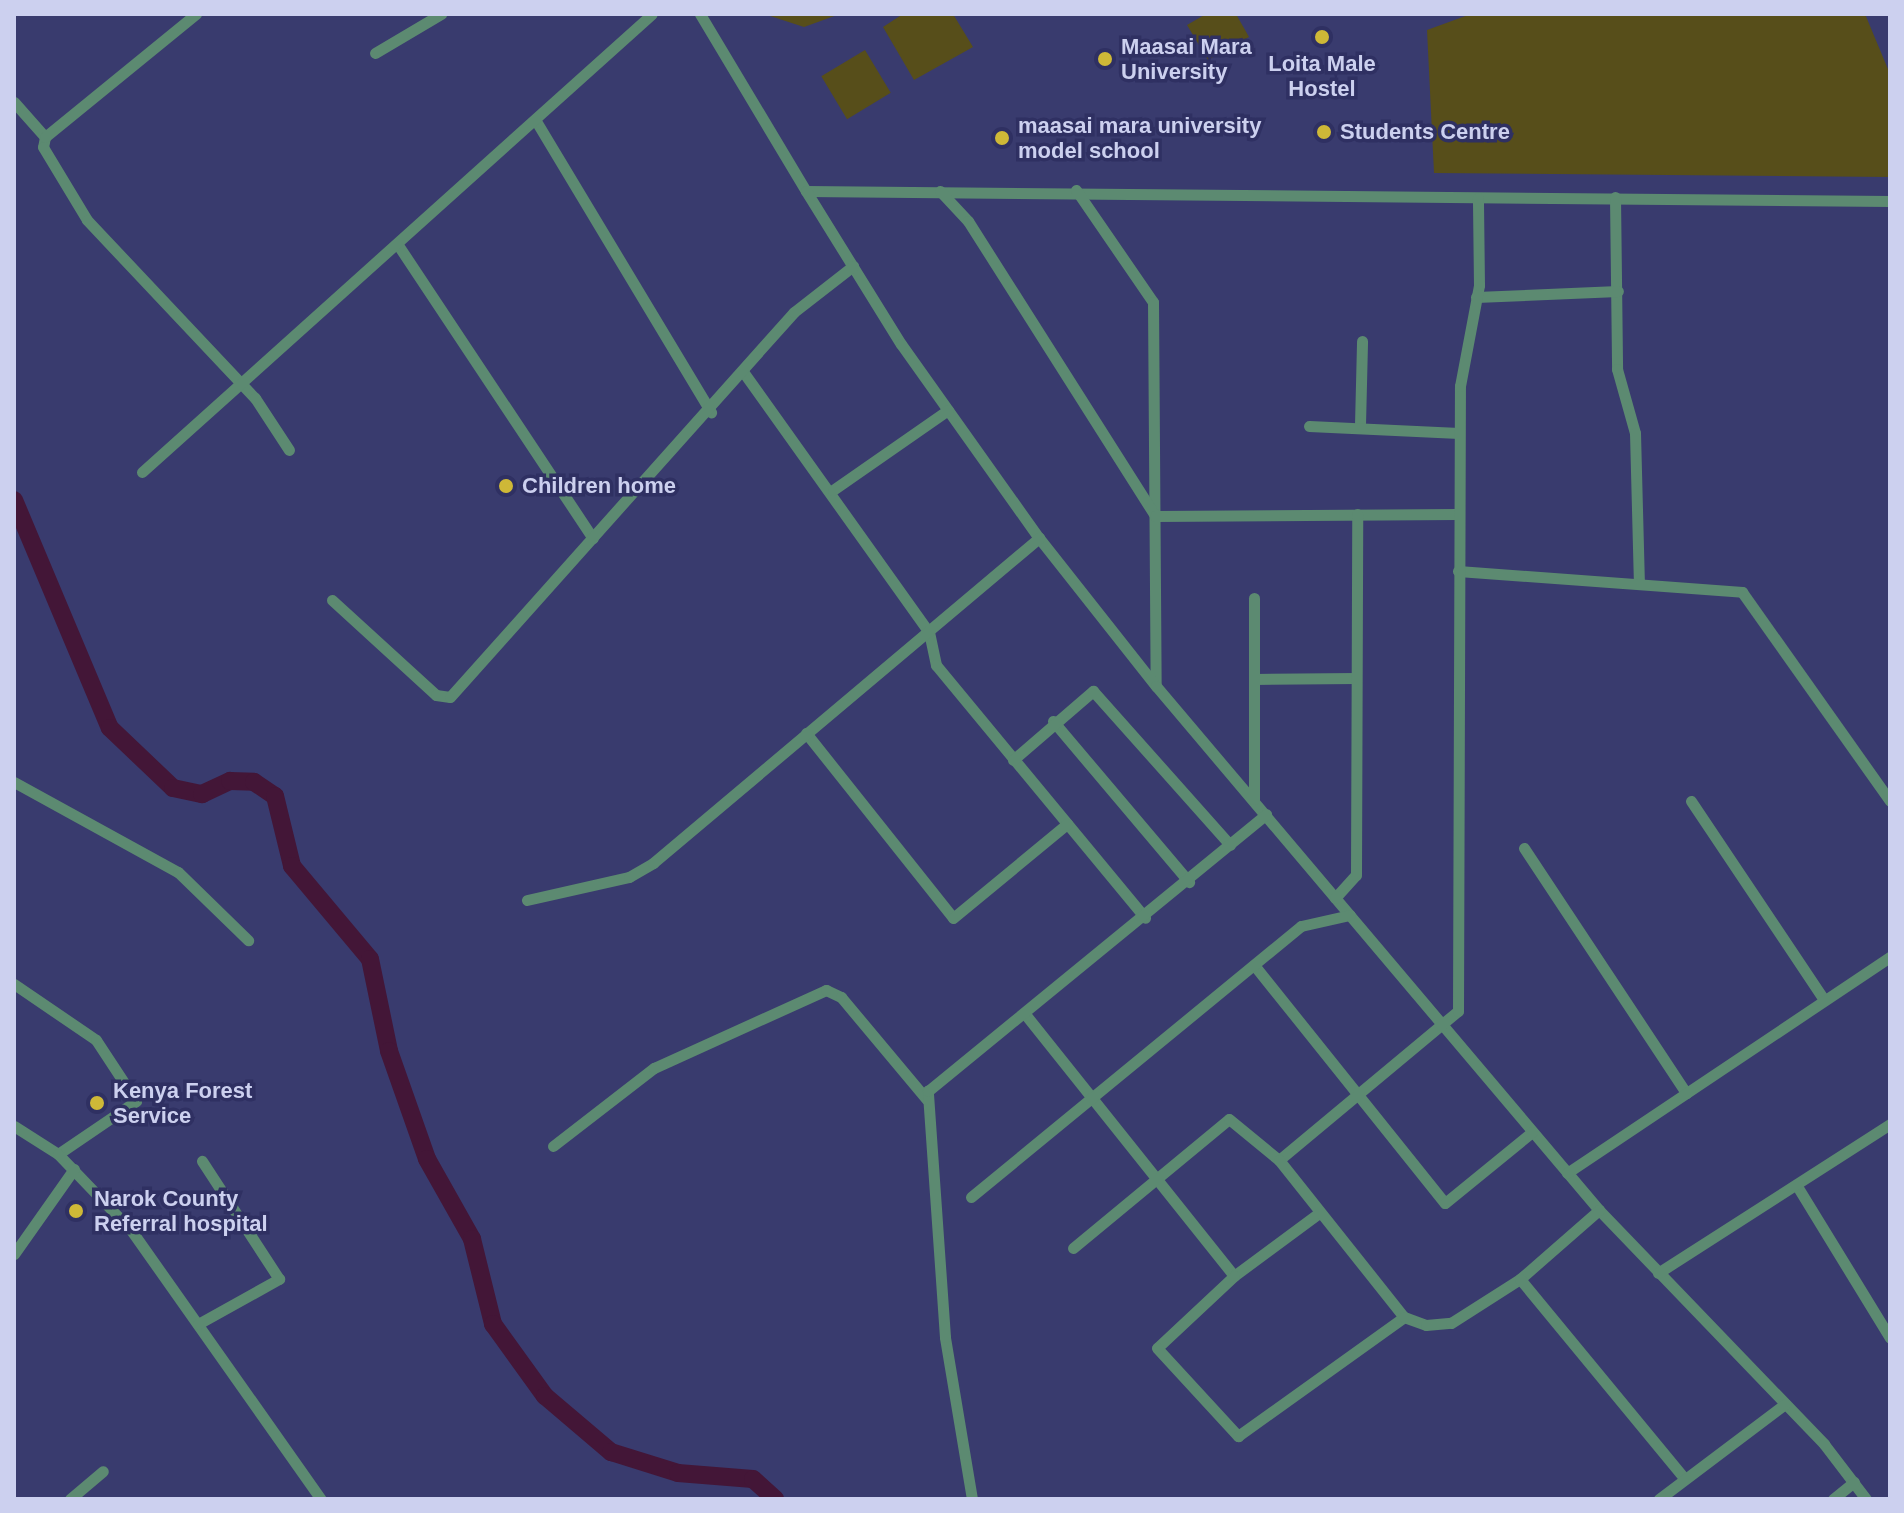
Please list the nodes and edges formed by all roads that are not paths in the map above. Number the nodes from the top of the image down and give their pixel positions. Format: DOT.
graph roads {
  1 [pos="196,14"];
  2 [pos="441,14"];
  3 [pos="652,14"];
  4 [pos="700,14"];
  5 [pos="375,53"];
  6 [pos="14,102"];
  7 [pos="536,121"];
  8 [pos="45,137"];
  9 [pos="1076,190"];
  10 [pos="806,191"];
  11 [pos="940,191"];
  12 [pos="1615,197"];
  13 [pos="1478,198"];
  14 [pos="1890,201"];
  15 [pos="398,245"];
  16 [pos="853,266"];
  17 [pos="1618,291"];
  18 [pos="1476,297"];
  19 [pos="1362,341"];
  20 [pos="744,373"];
  21 [pos="242,383"];
  22 [pos="948,410"];
  23 [pos="711,412"];
  24 [pos="1360,425"];
  25 [pos="1309,426"];
  26 [pos="1459,433"];
  27 [pos="289,450"];
  28 [pos="142,472"];
  29 [pos="833,490"];
  30 [pos="1357,514"];
  31 [pos="1458,514"];
  32 [pos="1155,516"];
  33 [pos="593,538"];
  34 [pos="1039,538"];
  35 [pos="1458,571"];
  36 [pos="1639,581"];
  37 [pos="1254,598"];
  38 [pos="332,600"];
  39 [pos="929,632"];
  40 [pos="1356,678"];
  41 [pos="1254,679"];
  42 [pos="1156,686"];
  43 [pos="1053,721"];
  44 [pos="806,733"];
  45 [pos="1013,760"];
  46 [pos="14,782"];
  47 [pos="1254,799"];
  48 [pos="1691,801"];
  49 [pos="1890,801"];
  50 [pos="1266,814"];
  51 [pos="1067,824"];
  52 [pos="1230,845"];
  53 [pos="1524,848"];
  54 [pos="1189,881"];
  55 [pos="1335,898"];
  56 [pos="527,900"];
  57 [pos="1350,915"];
  58 [pos="1145,918"];
  59 [pos="248,940"];
  60 [pos="1890,957"];
  61 [pos="1254,965"];
  62 [pos="14,984"];
  63 [pos="1824,1000"];
  64 [pos="1025,1014"];
  65 [pos="1443,1025"];
  66 [pos="1686,1093"];
  67 [pos="1358,1096"];
  68 [pos="1091,1098"];
  69 [pos="927,1100"];
  70 [pos="1890,1124"];
  71 [pos="14,1126"];
  72 [pos="1532,1132"];
  73 [pos="553,1146"];
  74 [pos="58,1154"];
  75 [pos="1279,1160"];
  76 [pos="202,1161"];
  77 [pos="74,1169"];
  78 [pos="1567,1173"];
  79 [pos="1153,1178"];
  80 [pos="1797,1186"];
  81 [pos="971,1197"];
  82 [pos="1599,1210"];
  83 [pos="1319,1213"];
  84 [pos="1073,1248"];
  85 [pos="14,1254"];
  86 [pos="1658,1273"];
  87 [pos="1234,1276"];
  88 [pos="1520,1279"];
  89 [pos="1404,1317"];
  90 [pos="198,1324"];
  91 [pos="1890,1338"];
  92 [pos="1785,1404"];
  93 [pos="103,1471"];
  94 [pos="1684,1478"];
  95 [pos="1854,1482"];
  96 [pos="70,1499"];
  97 [pos="321,1499"];
  98 [pos="972,1499"];
  99 [pos="1659,1499"];
  100 [pos="1833,1499"];
  101 [pos="1866,1499"];
  1 -- 8 [label="street"];
  2 -- 5 [label="street"];
  3 -- 7 [label="street"];
  4 -- 10 [label="street"];
  6 -- 8 [label="street"];
  7 -- 15 [label="street"];
  7 -- 23 [label="street"];
  8 -- 21 [label="street"];
  9 -- 11 [label="street"];
  9 -- 13 [label="street"];
  9 -- 32 [label="street"];
  10 -- 11 [label="street"];
  10 -- 16 [label="street"];
  11 -- 32 [label="street"];
  12 -- 13 [label="street"];
  12 -- 14 [label="street"];
  12 -- 17 [label="street"];
  13 -- 18 [label="street"];
  15 -- 21 [label="street"];
  15 -- 33 [label="street"];
  16 -- 20 [label="street"];
  16 -- 22 [label="street"];
  17 -- 18 [label="street"];
  17 -- 36 [label="street"];
  18 -- 26 [label="street"];
  19 -- 24 [label="street"];
  20 -- 23 [label="street"];
  20 -- 29 [label="street"];
  21 -- 27 [label="street"];
  21 -- 28 [label="street"];
  22 -- 29 [label="street"];
  22 -- 34 [label="street"];
  23 -- 33 [label="street"];
  24 -- 25 [label="street"];
  24 -- 26 [label="street"];
  26 -- 31 [label="street"];
  29 -- 39 [label="street"];
  30 -- 31 [label="street"];
  30 -- 32 [label="street"];
  30 -- 40 [label="street"];
  31 -- 35 [label="street"];
  32 -- 42 [label="street"];
  33 -- 38 [label="street"];
  34 -- 39 [label="street"];
  34 -- 42 [label="street"];
  35 -- 36 [label="street"];
  35 -- 65 [label="street"];
  36 -- 49 [label="street"];
  37 -- 41 [label="street"];
  39 -- 44 [label="street"];
  39 -- 45 [label="street"];
  40 -- 41 [label="street"];
  40 -- 55 [label="street"];
  41 -- 47 [label="street"];
  42 -- 47 [label="street"];
  43 -- 45 [label="street"];
  43 -- 52 [label="street"];
  43 -- 54 [label="street"];
  44 -- 51 [label="street"];
  44 -- 56 [label="street"];
  45 -- 51 [label="street"];
  46 -- 59 [label="street"];
  47 -- 50 [label="street"];
  48 -- 63 [label="street"];
  50 -- 52 [label="street"];
  50 -- 55 [label="street"];
  51 -- 58 [label="street"];
  52 -- 54 [label="street"];
  53 -- 66 [label="street"];
  54 -- 58 [label="street"];
  55 -- 57 [label="street"];
  57 -- 61 [label="street"];
  57 -- 65 [label="street"];
  58 -- 64 [label="street"];
  60 -- 63 [label="street"];
  61 -- 67 [label="street"];
  61 -- 68 [label="street"];
  62 -- 74 [label="street"];
  63 -- 66 [label="street"];
  64 -- 68 [label="street"];
  64 -- 69 [label="street"];
  65 -- 67 [label="street"];
  65 -- 72 [label="street"];
  66 -- 78 [label="street"];
  67 -- 72 [label="street"];
  67 -- 75 [label="street"];
  68 -- 79 [label="street"];
  68 -- 81 [label="street"];
  69 -- 73 [label="street"];
  69 -- 98 [label="street"];
  70 -- 80 [label="street"];
  71 -- 74 [label="street"];
  72 -- 78 [label="street"];
  74 -- 77 [label="street"];
  75 -- 79 [label="street"];
  75 -- 83 [label="street"];
  76 -- 90 [label="street"];
  77 -- 85 [label="street"];
  77 -- 90 [label="street"];
  78 -- 82 [label="street"];
  79 -- 84 [label="street"];
  79 -- 87 [label="street"];
  80 -- 86 [label="street"];
  80 -- 91 [label="street"];
  82 -- 86 [label="street"];
  82 -- 88 [label="street"];
  83 -- 87 [label="street"];
  83 -- 89 [label="street"];
  86 -- 92 [label="street"];
  87 -- 89 [label="street"];
  88 -- 89 [label="street"];
  88 -- 94 [label="street"];
  90 -- 97 [label="street"];
  92 -- 94 [label="street"];
  92 -- 95 [label="street"];
  93 -- 96 [label="street"];
  94 -- 99 [label="street"];
  95 -- 100 [label="street"];
  95 -- 101 [label="street"];
}
